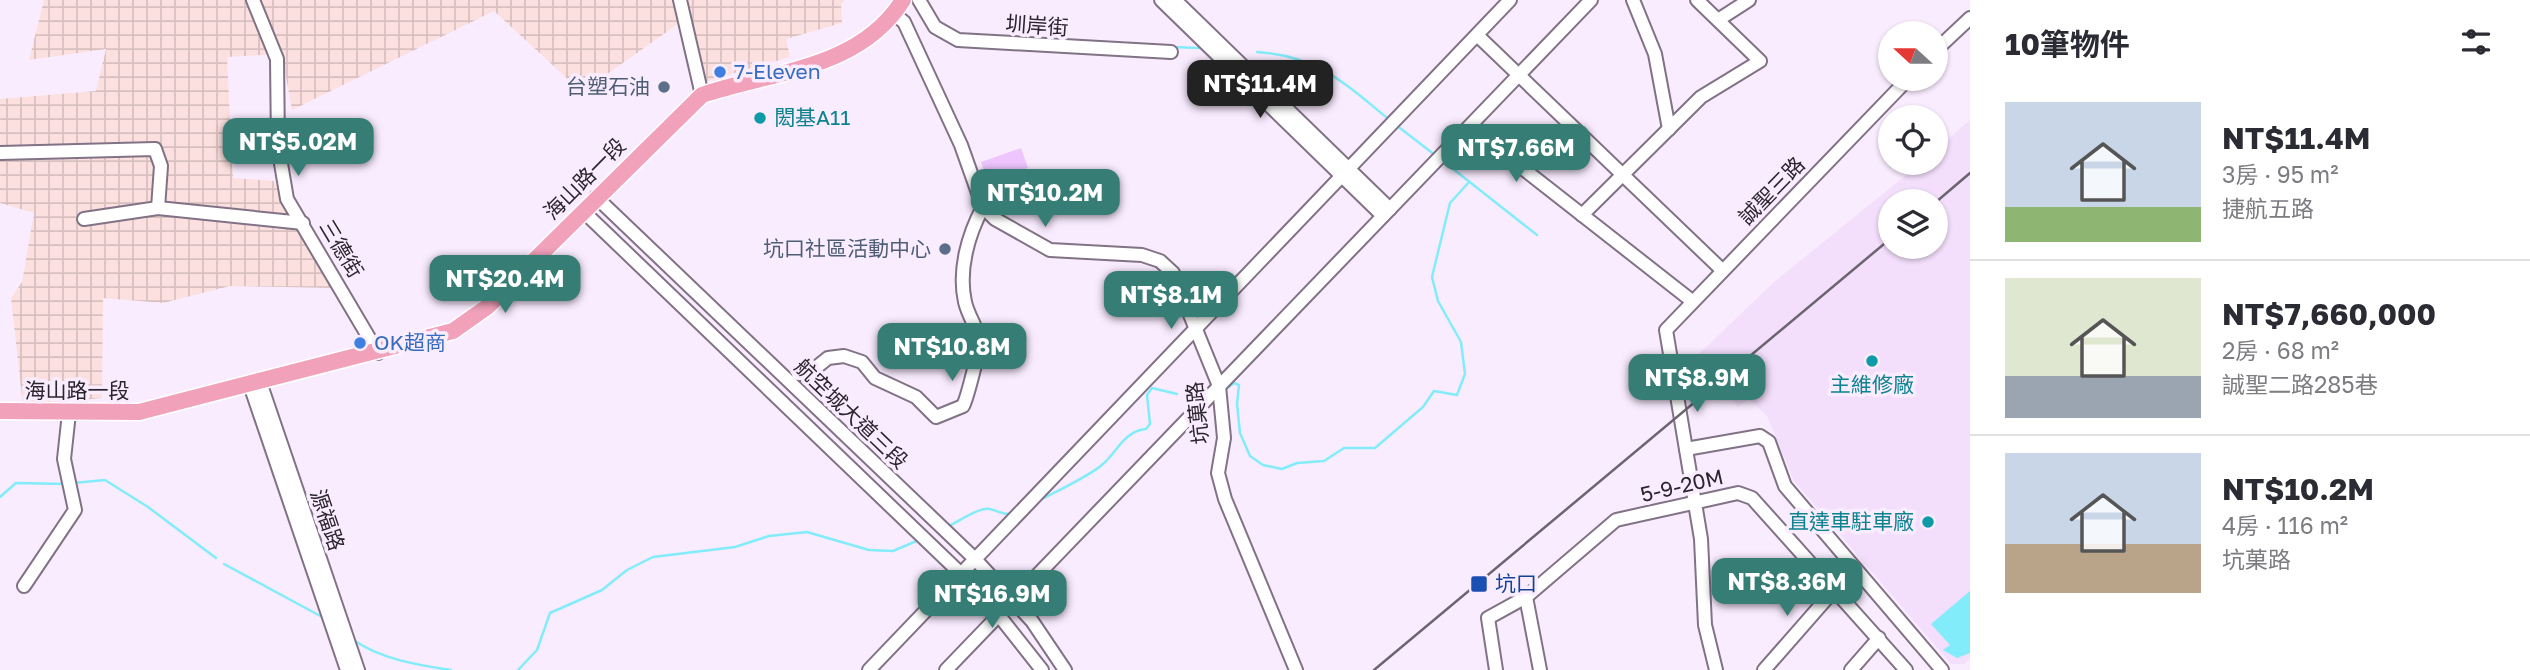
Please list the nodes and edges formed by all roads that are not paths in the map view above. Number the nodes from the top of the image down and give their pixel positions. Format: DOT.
graph roads {
  1 [pos="253,0"];
  2 [pos="680,0"];
  3 [pos="919,0"];
  4 [pos="1161,0"];
  5 [pos="1175,0"];
  6 [pos="1510,0"];
  7 [pos="1591,0"];
  8 [pos="1633,0"];
  9 [pos="1697,0"];
  10 [pos="1749,0"];
  11 [pos="899,7"];
  12 [pos="1970,18"];
  13 [pos="1718,20"];
  14 [pos="1477,35"];
  15 [pos="1948,39"];
  16 [pos="1171,52"];
  17 [pos="1518,76"];
  18 [pos="1896,91"];
  19 [pos="702,94"];
  20 [pos="1470,127"];
  21 [pos="1669,129"];
  22 [pos="0,153"];
  23 [pos="1347,173"];
  24 [pos="1622,176"];
  25 [pos="596,197"];
  26 [pos="983,207"];
  27 [pos="158,208"];
  28 [pos="583,211"];
  29 [pos="1386,212"];
  30 [pos="1582,215"];
  31 [pos="84,219"];
  32 [pos="303,223"];
  33 [pos="1722,270"];
  34 [pos="1692,301"];
  35 [pos="1197,328"];
  36 [pos="378,353"];
  37 [pos="798,374"];
  38 [pos="255,383"];
  39 [pos="1219,386"];
  40 [pos="0,411"];
  41 [pos="69,413"];
  42 [pos="1686,449"];
  43 [pos="1696,503"];
  44 [pos="974,558"];
  45 [pos="960,573"];
  46 [pos="24,586"];
  47 [pos="1835,589"];
  48 [pos="1526,597"];
  49 [pos="1013,600"];
  50 [pos="1000,614"];
  51 [pos="1879,638"];
  52 [pos="347,670"];
  53 [pos="358,670"];
  54 [pos="869,670"];
  55 [pos="946,670"];
  56 [pos="1042,670"];
  57 [pos="1065,670"];
  58 [pos="1296,670"];
  59 [pos="1496,670"];
  60 [pos="1540,670"];
  61 [pos="1716,670"];
  62 [pos="1764,670"];
  63 [pos="1851,670"];
  64 [pos="1906,670"];
  65 [pos="1942,670"];
  1 -- 32 [label="street, 三德街"];
  2 -- 19 [label="street"];
  3 -- 16 [label="street, 圳岸街"];
  4 -- 23 [label="street"];
  5 -- 23 [label="street"];
  6 -- 14 [label="street"];
  7 -- 17 [label="street"];
  8 -- 21 [label="street"];
  9 -- 13 [label="street"];
  10 -- 13 [label="street"];
  11 -- 19 [label="main road, 海山路一段"];
  11 -- 26 [label="street"];
  12 -- 15 [label="street"];
  13 -- 21 [label="street"];
  14 -- 17 [label="street"];
  14 -- 23 [label="street"];
  17 -- 20 [label="street"];
  17 -- 24 [label="street"];
  18 -- 33 [label="street, 誠聖三路"];
  19 -- 25 [label="main road, 海山路一段"];
  20 -- 29 [label="street"];
  20 -- 30 [label="street"];
  21 -- 24 [label="street"];
  22 -- 27 [label="street"];
  23 -- 29 [label="street"];
  23 -- 35 [label="street"];
  24 -- 30 [label="street"];
  24 -- 33 [label="street"];
  25 -- 28 [label="main road, 海山路一段"];
  25 -- 44 [label="street, 航空城大道三段"];
  26 -- 35 [label="street, 坑菓路"];
  26 -- 37 [label="street"];
  27 -- 31 [label="street"];
  27 -- 32 [label="street"];
  28 -- 36 [label="main road, 海山路一段"];
  28 -- 45 [label="street, 航空城大道三段"];
  29 -- 39 [label="street"];
  30 -- 34 [label="street"];
  32 -- 36 [label="street, 三德街"];
  33 -- 34 [label="street, 誠聖三路"];
  34 -- 42 [label="street, 誠聖三路"];
  35 -- 39 [label="street, 坑菓路"];
  35 -- 44 [label="street"];
  36 -- 38 [label="main road, 海山路一段"];
  38 -- 41 [label="main road, 海山路一段"];
  38 -- 52 [label="street, 源福路"];
  38 -- 53 [label="street, 源福路"];
  39 -- 49 [label="street"];
  39 -- 58 [label="street, 坑菓路"];
  40 -- 41 [label="main road, 海山路一段"];
  41 -- 46 [label="street"];
  42 -- 43 [label="street"];
  42 -- 65 [label="street"];
  43 -- 47 [label="street, 5-9-20M"];
  43 -- 48 [label="street, 5-9-20M"];
  43 -- 61 [label="street"];
  44 -- 45 [label="street"];
  44 -- 49 [label="street, 航空城大道三段"];
  45 -- 50 [label="street, 航空城大道三段"];
  45 -- 54 [label="street"];
  47 -- 51 [label="street, 5-9-20M"];
  47 -- 62 [label="street"];
  48 -- 59 [label="street, 5-9-20M"];
  48 -- 60 [label="street"];
  49 -- 50 [label="street"];
  49 -- 57 [label="street, 航空城大道三段"];
  50 -- 55 [label="street"];
  50 -- 56 [label="street, 航空城大道三段"];
  51 -- 63 [label="street"];
  51 -- 64 [label="street, 5-9-20M"];
}
